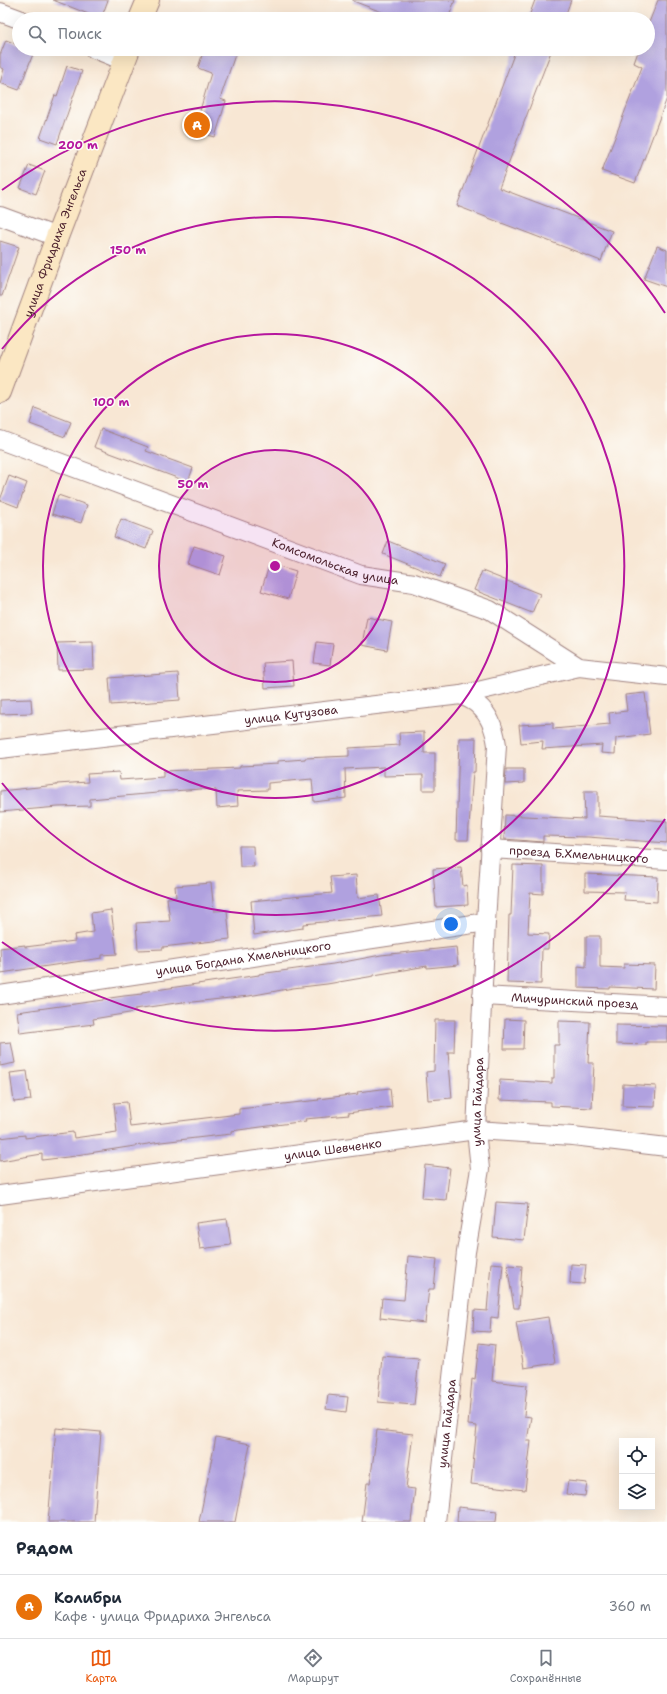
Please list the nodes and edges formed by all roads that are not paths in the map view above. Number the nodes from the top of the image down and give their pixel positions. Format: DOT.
graph roads {
  1 [pos="148,0"];
  2 [pos="0,12"];
  3 [pos="143,12"];
  4 [pos="12,17"];
  5 [pos="126,56"];
  6 [pos="0,216"];
  7 [pos="57,237"];
  8 [pos="0,392"];
  9 [pos="0,440"];
  10 [pos="579,667"];
  11 [pos="667,677"];
  12 [pos="461,695"];
  13 [pos="0,749"];
  14 [pos="490,849"];
  15 [pos="667,860"];
  16 [pos="486,922"];
  17 [pos="0,995"];
  18 [pos="482,996"];
  19 [pos="667,1006"];
  20 [pos="476,1130"];
  21 [pos="667,1147"];
  22 [pos="0,1194"];
  23 [pos="436,1522"];
  1 -- 3 [label="main road"];
  2 -- 4 [label="street"];
  5 -- 7 [label="main road, улица Фридриха Энгельса"];
  6 -- 7 [label="street"];
  7 -- 8 [label="main road, улица Фридриха Энгельса"];
  9 -- 10 [label="street, Комсомольская улица"];
  10 -- 11 [label="street, Комсомольская улица"];
  10 -- 12 [label="street, улица Кутузова"];
  12 -- 13 [label="street, улица Кутузова"];
  12 -- 14 [label="street, улица Гайдара"];
  14 -- 15 [label="street, проезд Б.Хмельницкого"];
  14 -- 16 [label="street, улица Гайдара"];
  16 -- 17 [label="street, улица Богдана Хмельницкого"];
  16 -- 18 [label="street, улица Гайдара"];
  18 -- 19 [label="street, Мичуринский проезд"];
  18 -- 20 [label="street, улица Гайдара"];
  20 -- 21 [label="street, улица Шевченко"];
  20 -- 22 [label="street, улица Шевченко"];
  20 -- 23 [label="street, улица Гайдара"];
}
